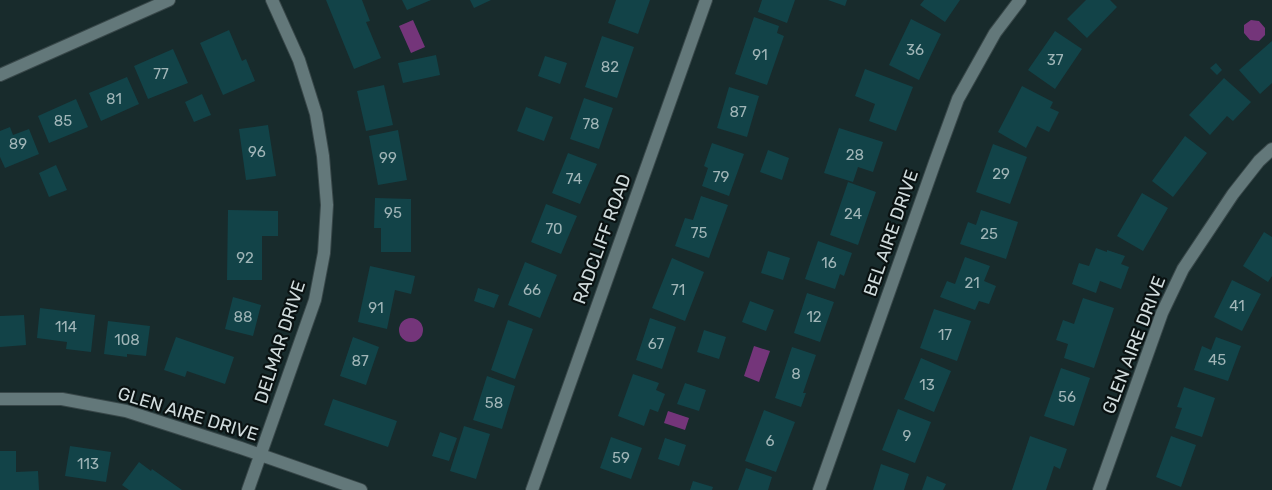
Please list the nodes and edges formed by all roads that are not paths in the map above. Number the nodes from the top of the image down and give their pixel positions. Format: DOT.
graph roads {
  1 [pos="169,0"];
  2 [pos="272,0"];
  3 [pos="706,0"];
  4 [pos="1020,0"];
  5 [pos="0,74"];
  6 [pos="1272,149"];
  7 [pos="0,399"];
  8 [pos="260,454"];
  9 [pos="248,490"];
  10 [pos="361,490"];
  11 [pos="532,490"];
  12 [pos="819,490"];
  13 [pos="1099,490"];
  1 -- 5 [label="street"];
  2 -- 8 [label="street, DELMAR DRIVE"];
  3 -- 11 [label="street, RADCLIFF ROAD"];
  4 -- 12 [label="street, BEL AIRE DRIVE"];
  6 -- 13 [label="street, GLEN AIRE DRIVE"];
  7 -- 8 [label="street, GLEN AIRE DRIVE"];
  8 -- 9 [label="street, DELMAR DRIVE"];
  8 -- 10 [label="street, GLEN AIRE DRIVE"];
}
